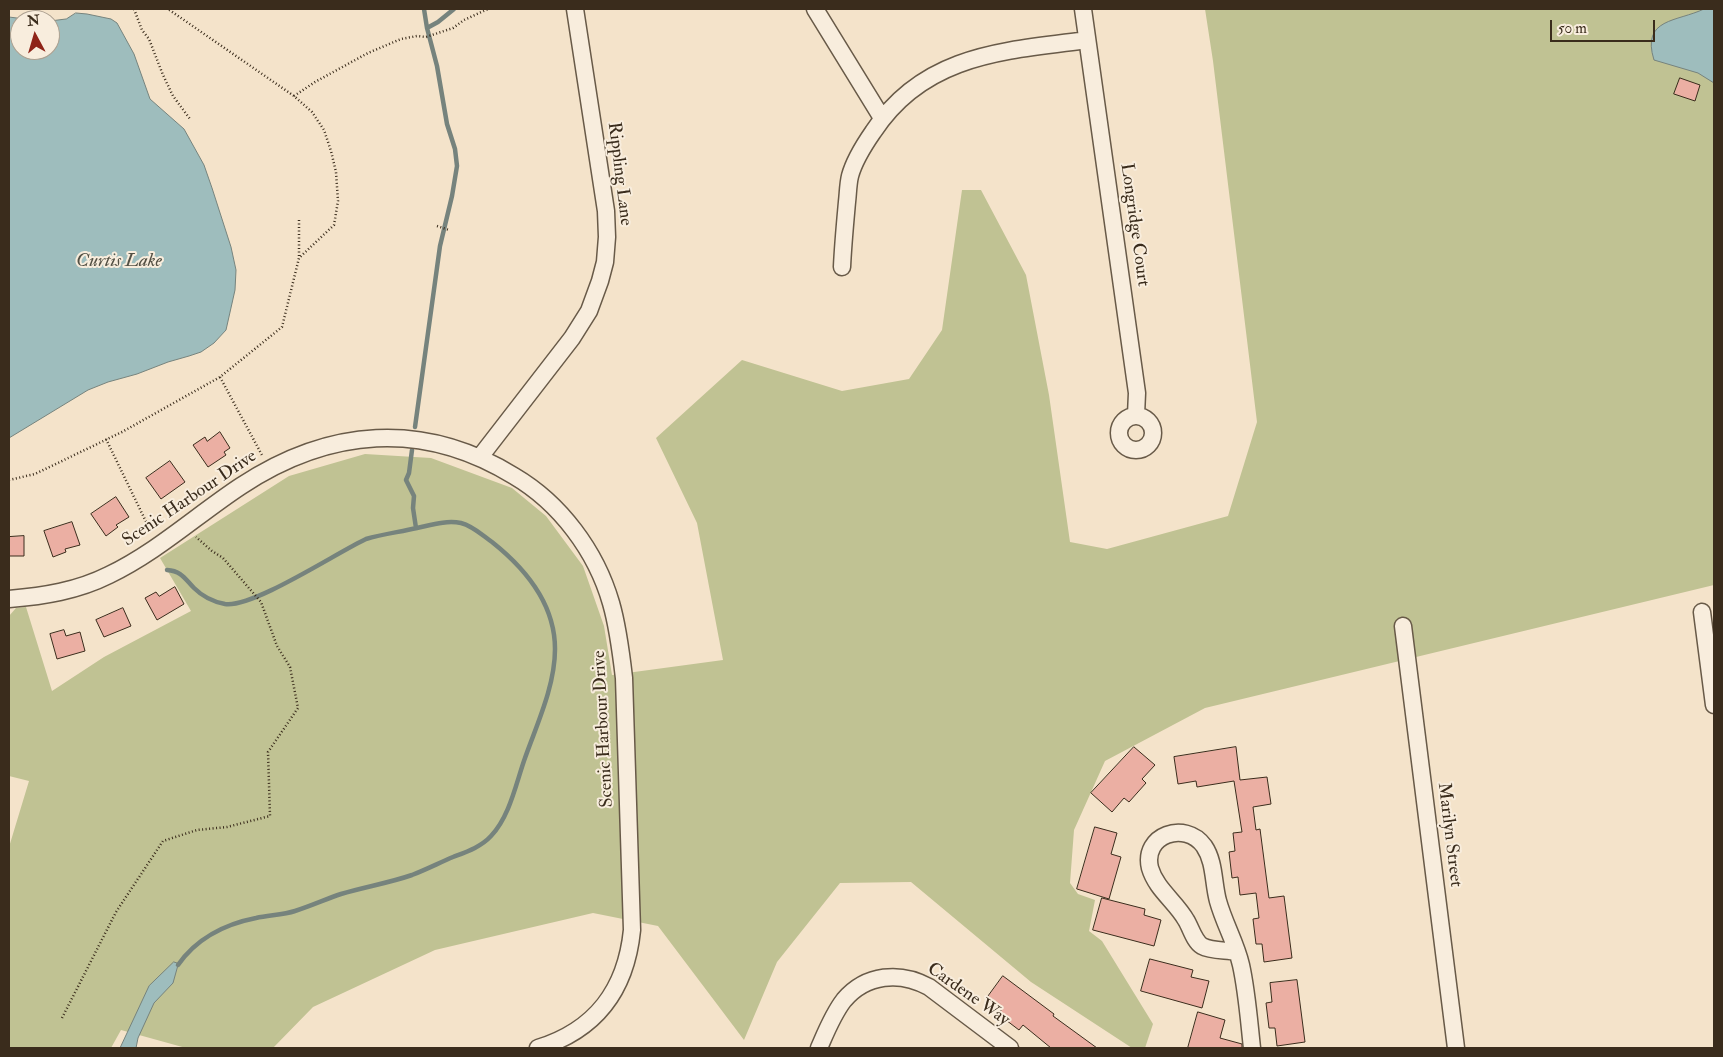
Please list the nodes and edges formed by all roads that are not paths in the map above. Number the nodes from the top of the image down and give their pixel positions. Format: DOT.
graph roads {
  1 [pos="575,9"];
  2 [pos="815,9"];
  3 [pos="1083,9"];
  4 [pos="1087,40"];
  5 [pos="882,118"];
  6 [pos="842,267"];
  7 [pos="1136,415"];
  8 [pos="480,457"];
  9 [pos="9,599"];
  10 [pos="1702,612"];
  11 [pos="1403,626"];
  12 [pos="1714,705"];
  13 [pos="1236,952"];
  14 [pos="538,1048"];
  15 [pos="819,1048"];
  16 [pos="1010,1048"];
  17 [pos="1252,1048"];
  18 [pos="1456,1048"];
  1 -- 8 [label="street, Rippling Lane"];
  2 -- 5 [label="street"];
  3 -- 4 [label="street, Longridge Court"];
  4 -- 5 [label="street"];
  4 -- 7 [label="street, Longridge Court"];
  5 -- 6 [label="street"];
  8 -- 9 [label="street, Scenic Harbour Drive"];
  8 -- 14 [label="street, Scenic Harbour Drive"];
  10 -- 12 [label="street"];
  11 -- 18 [label="street, Marilyn Street"];
  13 -- 13 [label="street"];
  13 -- 17 [label="street"];
  15 -- 16 [label="street, Cardene Way"];
}
